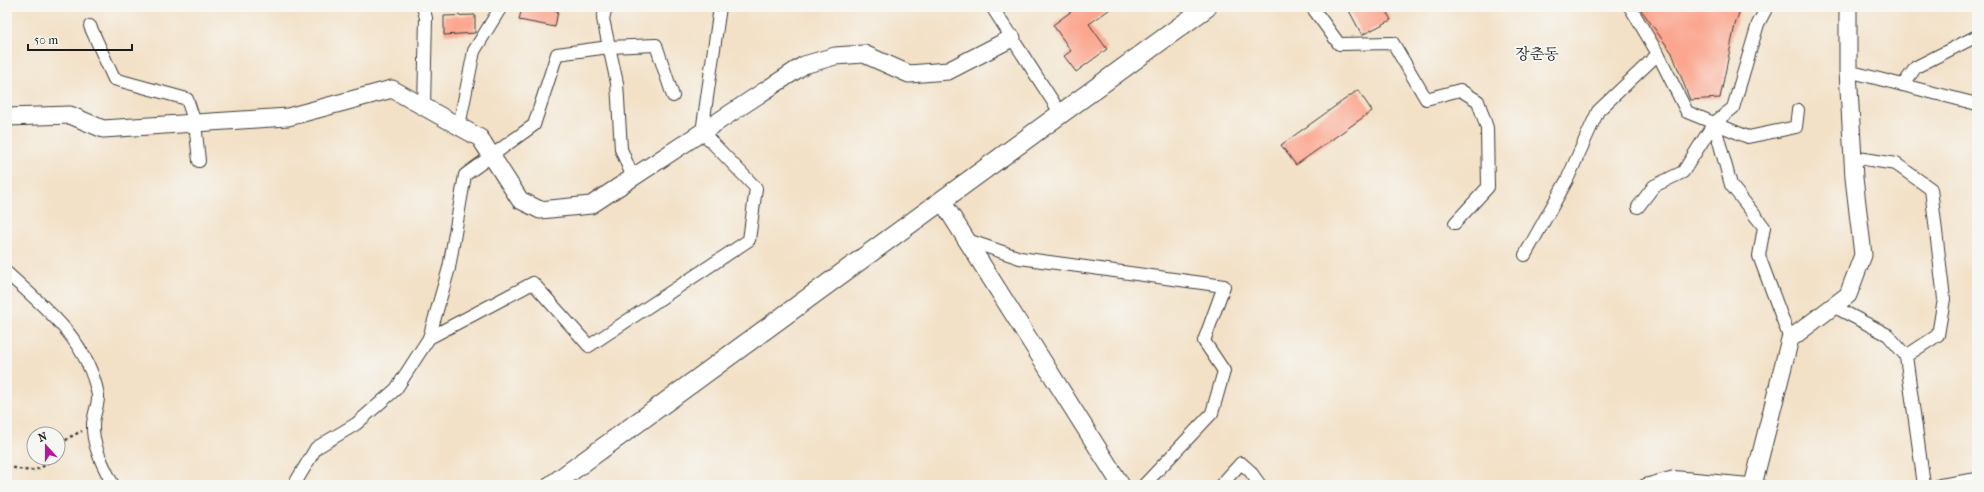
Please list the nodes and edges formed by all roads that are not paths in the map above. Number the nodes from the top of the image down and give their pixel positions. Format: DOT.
graph roads {
  1 [pos="423,7"];
  2 [pos="501,7"];
  3 [pos="606,7"];
  4 [pos="720,7"];
  5 [pos="992,7"];
  6 [pos="1207,7"];
  7 [pos="1312,7"];
  8 [pos="1630,7"];
  9 [pos="1767,7"];
  10 [pos="1848,7"];
  11 [pos="1188,13"];
  12 [pos="90,26"];
  13 [pos="1977,36"];
  14 [pos="1012,38"];
  15 [pos="609,47"];
  16 [pos="1658,54"];
  17 [pos="1848,71"];
  18 [pos="1903,85"];
  19 [pos="673,96"];
  20 [pos="1977,104"];
  21 [pos="424,106"];
  22 [pos="1798,110"];
  23 [pos="1061,114"];
  24 [pos="7,117"];
  25 [pos="195,123"];
  26 [pos="1714,123"];
  27 [pos="459,126"];
  28 [pos="702,132"];
  29 [pos="492,156"];
  30 [pos="1852,157"];
  31 [pos="199,161"];
  32 [pos="632,178"];
  33 [pos="942,201"];
  34 [pos="1638,207"];
  35 [pos="1455,223"];
  36 [pos="967,240"];
  37 [pos="1525,255"];
  38 [pos="7,273"];
  39 [pos="1833,306"];
  40 [pos="429,338"];
  41 [pos="1790,339"];
  42 [pos="1906,356"];
  43 [pos="1977,480"];
  44 [pos="1756,484"];
  45 [pos="113,485"];
  46 [pos="294,485"];
  47 [pos="552,485"];
  48 [pos="1122,485"];
  49 [pos="1144,485"];
  50 [pos="1221,485"];
  51 [pos="1260,485"];
  52 [pos="1645,485"];
  53 [pos="1924,485"];
  54 [pos="1940,485"];
  1 -- 21 [label="street"];
  2 -- 27 [label="street"];
  3 -- 15 [label="street"];
  4 -- 28 [label="street"];
  5 -- 14 [label="street"];
  6 -- 11 [label="main road"];
  7 -- 35 [label="street"];
  8 -- 16 [label="street"];
  9 -- 26 [label="street"];
  10 -- 17 [label="street"];
  11 -- 23 [label="main road"];
  12 -- 25 [label="street"];
  13 -- 18 [label="street"];
  14 -- 23 [label="street"];
  14 -- 28 [label="street"];
  15 -- 19 [label="street"];
  15 -- 29 [label="street"];
  15 -- 32 [label="street"];
  16 -- 26 [label="street"];
  16 -- 37 [label="street"];
  17 -- 18 [label="street"];
  17 -- 30 [label="street"];
  18 -- 20 [label="street"];
  21 -- 25 [label="street"];
  21 -- 27 [label="street"];
  22 -- 26 [label="street"];
  23 -- 33 [label="main road"];
  24 -- 25 [label="street"];
  25 -- 31 [label="street"];
  26 -- 34 [label="street"];
  26 -- 41 [label="street"];
  27 -- 29 [label="street"];
  28 -- 32 [label="street"];
  28 -- 40 [label="street"];
  29 -- 32 [label="street"];
  29 -- 40 [label="street"];
  30 -- 39 [label="street"];
  30 -- 42 [label="street"];
  33 -- 36 [label="street"];
  33 -- 47 [label="main road"];
  36 -- 48 [label="street"];
  36 -- 49 [label="street"];
  38 -- 45 [label="street"];
  39 -- 41 [label="street"];
  39 -- 42 [label="street"];
  40 -- 46 [label="street"];
  41 -- 44 [label="street"];
  42 -- 53 [label="street"];
  43 -- 54 [label="street"];
  44 -- 52 [label="street"];
  50 -- 51 [label="street"];
}
